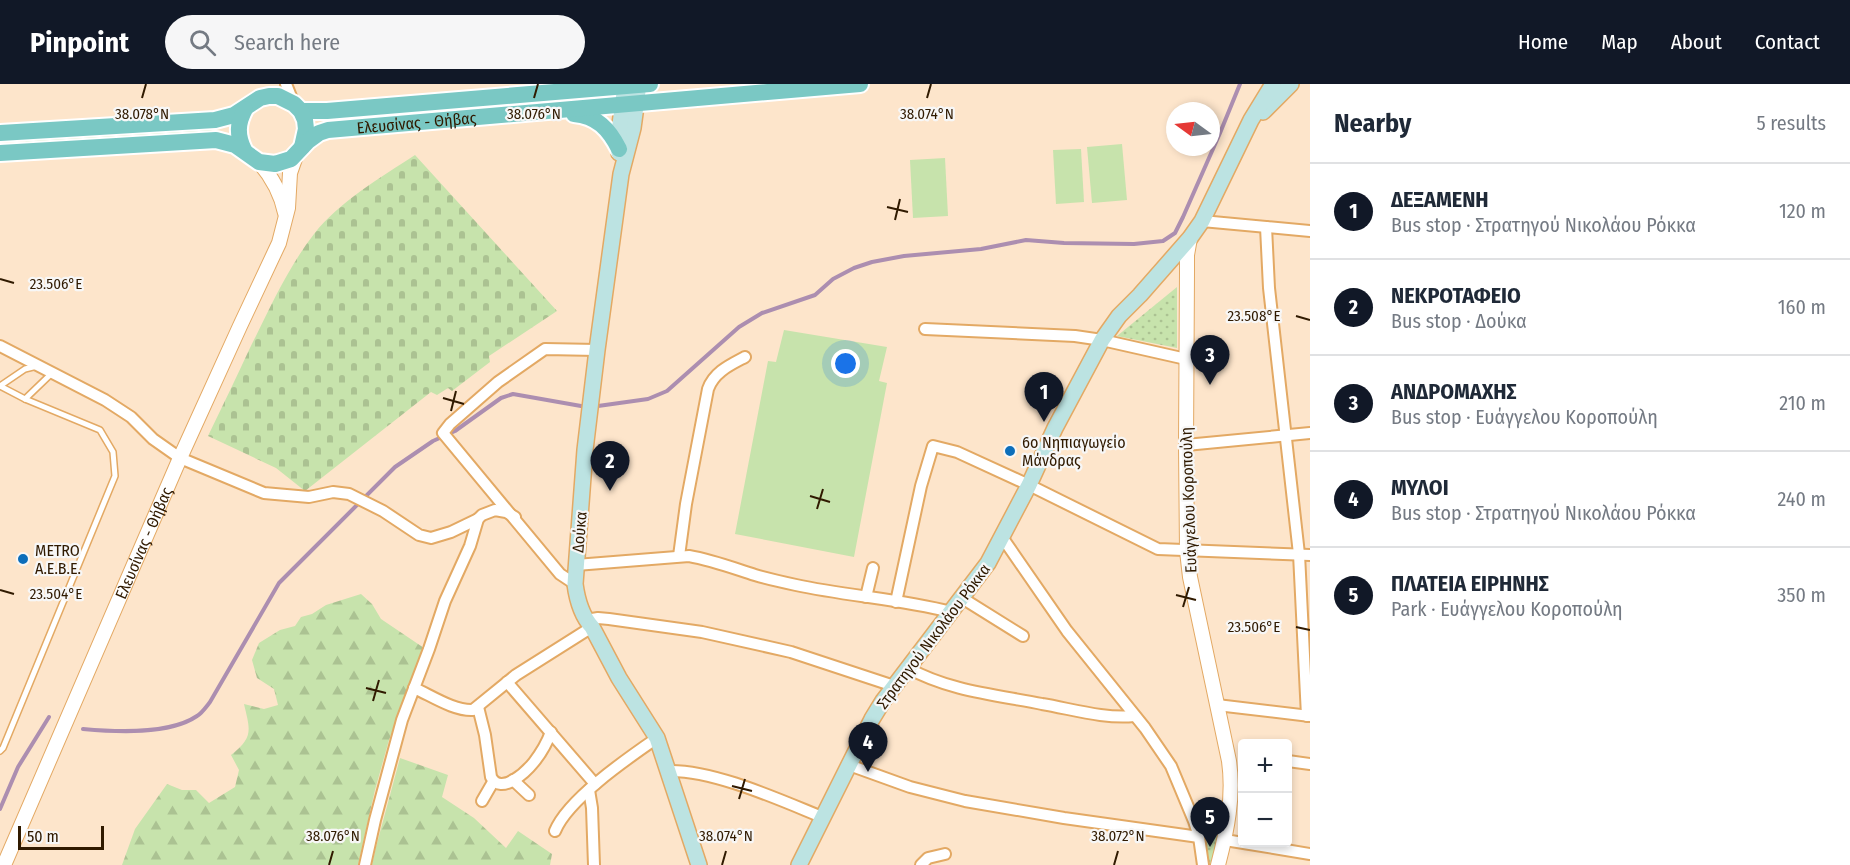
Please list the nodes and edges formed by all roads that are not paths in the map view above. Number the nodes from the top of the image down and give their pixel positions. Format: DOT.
graph roads {
  1 [pos="271,84"];
  2 [pos="286,84"];
  3 [pos="860,84"];
  4 [pos="1273,84"];
  5 [pos="1291,84"];
  6 [pos="636,85"];
  7 [pos="260,98"];
  8 [pos="629,105"];
  9 [pos="298,108"];
  10 [pos="245,109"];
  11 [pos="546,112"];
  12 [pos="0,134"];
  13 [pos="1243,138"];
  14 [pos="244,150"];
  15 [pos="300,150"];
  16 [pos="619,150"];
  17 [pos="0,153"];
  18 [pos="259,162"];
  19 [pos="621,174"];
  20 [pos="286,221"];
  21 [pos="1202,221"];
  22 [pos="1266,227"];
  23 [pos="1310,231"];
  24 [pos="1190,238"];
  25 [pos="925,329"];
  26 [pos="1102,340"];
  27 [pos="0,346"];
  28 [pos="597,350"];
  29 [pos="745,357"];
  30 [pos="1186,359"];
  31 [pos="39,366"];
  32 [pos="52,372"];
  33 [pos="0,386"];
  34 [pos="25,399"];
  35 [pos="1310,433"];
  36 [pos="1285,436"];
  37 [pos="1186,445"];
  38 [pos="180,458"];
  39 [pos="1029,485"];
  40 [pos="515,517"];
  41 [pos="478,519"];
  42 [pos="1002,537"];
  43 [pos="1187,551"];
  44 [pos="1304,555"];
  45 [pos="679,556"];
  46 [pos="576,565"];
  47 [pos="873,568"];
  48 [pos="575,584"];
  49 [pos="866,597"];
  50 [pos="962,598"];
  51 [pos="896,602"];
  52 [pos="951,612"];
  53 [pos="589,624"];
  54 [pos="1023,636"];
  55 [pos="908,668"];
  56 [pos="507,682"];
  57 [pos="894,686"];
  58 [pos="414,688"];
  59 [pos="1217,705"];
  60 [pos="478,707"];
  61 [pos="1134,716"];
  62 [pos="1308,716"];
  63 [pos="551,732"];
  64 [pos="657,738"];
  65 [pos="0,751"];
  66 [pos="1292,762"];
  67 [pos="1310,764"];
  68 [pos="849,765"];
  69 [pos="667,771"];
  70 [pos="513,780"];
  71 [pos="493,782"];
  72 [pos="592,787"];
  73 [pos="530,795"];
  74 [pos="482,801"];
  75 [pos="822,816"];
  76 [pos="555,831"];
  77 [pos="1199,837"];
  78 [pos="1225,840"];
  79 [pos="945,854"];
  80 [pos="1310,854"];
  81 [pos="4,865"];
  82 [pos="365,865"];
  83 [pos="594,865"];
  84 [pos="699,865"];
  85 [pos="799,865"];
  86 [pos="921,865"];
  87 [pos="1203,865"];
  88 [pos="1218,865"];
  1 -- 7 [label="street"];
  2 -- 9 [label="street"];
  3 -- 8 [label="main road, Ελευσίνας - Θήβας"];
  4 -- 13 [label="main road, Στρατηγού Νικολάου Ρόκκα"];
  5 -- 13 [label="main road, Στρατηγού Νικολάου Ρόκκα"];
  6 -- 8 [label="main road, Δούκα"];
  6 -- 9 [label="main road, Ελευσίνας - Θήβας"];
  7 -- 9 [label="main road, Ελευσίνας - Θήβας"];
  7 -- 10 [label="main road"];
  8 -- 11 [label="main road, Ελευσίνας - Θήβας"];
  8 -- 16 [label="main road, Δούκα"];
  8 -- 19 [label="main road, Δούκα"];
  9 -- 15 [label="main road"];
  10 -- 12 [label="main road"];
  10 -- 14 [label="main road"];
  11 -- 15 [label="main road, Ελευσίνας - Θήβας"];
  11 -- 16 [label="main road"];
  13 -- 21 [label="main road, Στρατηγού Νικολάου Ρόκκα"];
  14 -- 17 [label="main road"];
  14 -- 18 [label="main road"];
  15 -- 18 [label="main road, Ελευσίνας - Θήβας"];
  15 -- 20 [label="street, Ελευσίνας - Θήβας"];
  16 -- 19 [label="main road, Δούκα"];
  18 -- 20 [label="street"];
  19 -- 28 [label="main road, Δούκα"];
  20 -- 38 [label="street, Ελευσίνας - Θήβας"];
  21 -- 22 [label="street"];
  21 -- 24 [label="main road, Στρατηγού Νικολάου Ρόκκα"];
  22 -- 23 [label="street"];
  22 -- 36 [label="street"];
  24 -- 26 [label="main road, Στρατηγού Νικολάου Ρόκκα"];
  24 -- 30 [label="street, Ευάγγελου Κοροπούλη"];
  25 -- 26 [label="street"];
  26 -- 30 [label="street"];
  26 -- 39 [label="main road, Στρατηγού Νικολάου Ρόκκα"];
  27 -- 31 [label="street"];
  28 -- 40 [label="street"];
  28 -- 46 [label="main road, Δούκα"];
  29 -- 45 [label="street"];
  30 -- 37 [label="street, Ευάγγελου Κοροπούλη"];
  31 -- 32 [label="street"];
  31 -- 33 [label="lane"];
  32 -- 34 [label="lane"];
  32 -- 38 [label="street"];
  33 -- 34 [label="lane"];
  34 -- 65 [label="lane"];
  35 -- 36 [label="street"];
  36 -- 37 [label="street"];
  36 -- 44 [label="street"];
  37 -- 43 [label="street, Ευάγγελου Κοροπούλη"];
  38 -- 41 [label="street"];
  38 -- 81 [label="street, Ελευσίνας - Θήβας"];
  39 -- 42 [label="main road, Στρατηγού Νικολάου Ρόκκα"];
  39 -- 43 [label="street"];
  39 -- 51 [label="street"];
  40 -- 41 [label="street"];
  40 -- 48 [label="street"];
  41 -- 58 [label="street"];
  42 -- 50 [label="main road, Στρατηγού Νικολάου Ρόκκα"];
  42 -- 61 [label="street"];
  43 -- 44 [label="street"];
  43 -- 59 [label="street, Ευάγγελου Κοροπούλη"];
  44 -- 62 [label="street"];
  45 -- 46 [label="street"];
  45 -- 49 [label="street"];
  46 -- 48 [label="main road, Δούκα"];
  47 -- 49 [label="street"];
  48 -- 53 [label="main road, Δούκα"];
  49 -- 51 [label="street"];
  50 -- 52 [label="main road, Στρατηγού Νικολάου Ρόκκα"];
  50 -- 54 [label="street"];
  51 -- 52 [label="street"];
  52 -- 55 [label="main road, Στρατηγού Νικολάου Ρόκκα"];
  53 -- 56 [label="street"];
  53 -- 57 [label="street"];
  53 -- 64 [label="main road, Δούκα"];
  55 -- 57 [label="main road, Στρατηγού Νικολάου Ρόκκα"];
  55 -- 61 [label="street"];
  56 -- 60 [label="street"];
  56 -- 63 [label="street"];
  57 -- 68 [label="main road, Στρατηγού Νικολάου Ρόκκα"];
  58 -- 60 [label="street"];
  58 -- 82 [label="street"];
  59 -- 62 [label="street"];
  59 -- 78 [label="street, Ευάγγελου Κοροπούλη"];
  60 -- 71 [label="street"];
  61 -- 77 [label="street"];
  63 -- 70 [label="street"];
  63 -- 72 [label="street"];
  64 -- 69 [label="main road, Δούκα"];
  64 -- 72 [label="street"];
  66 -- 67 [label="street"];
  68 -- 75 [label="main road, Στρατηγού Νικολάου Ρόκκα"];
  68 -- 77 [label="street"];
  69 -- 75 [label="street"];
  69 -- 84 [label="main road, Δούκα"];
  70 -- 71 [label="street"];
  70 -- 73 [label="street"];
  71 -- 74 [label="street"];
  72 -- 76 [label="street"];
  72 -- 83 [label="street"];
  75 -- 85 [label="main road, Στρατηγού Νικολάου Ρόκκα"];
  77 -- 87 [label="street"];
  78 -- 80 [label="street"];
  78 -- 88 [label="street, Ευάγγελου Κοροπούλη"];
  79 -- 86 [label="street"];
}
